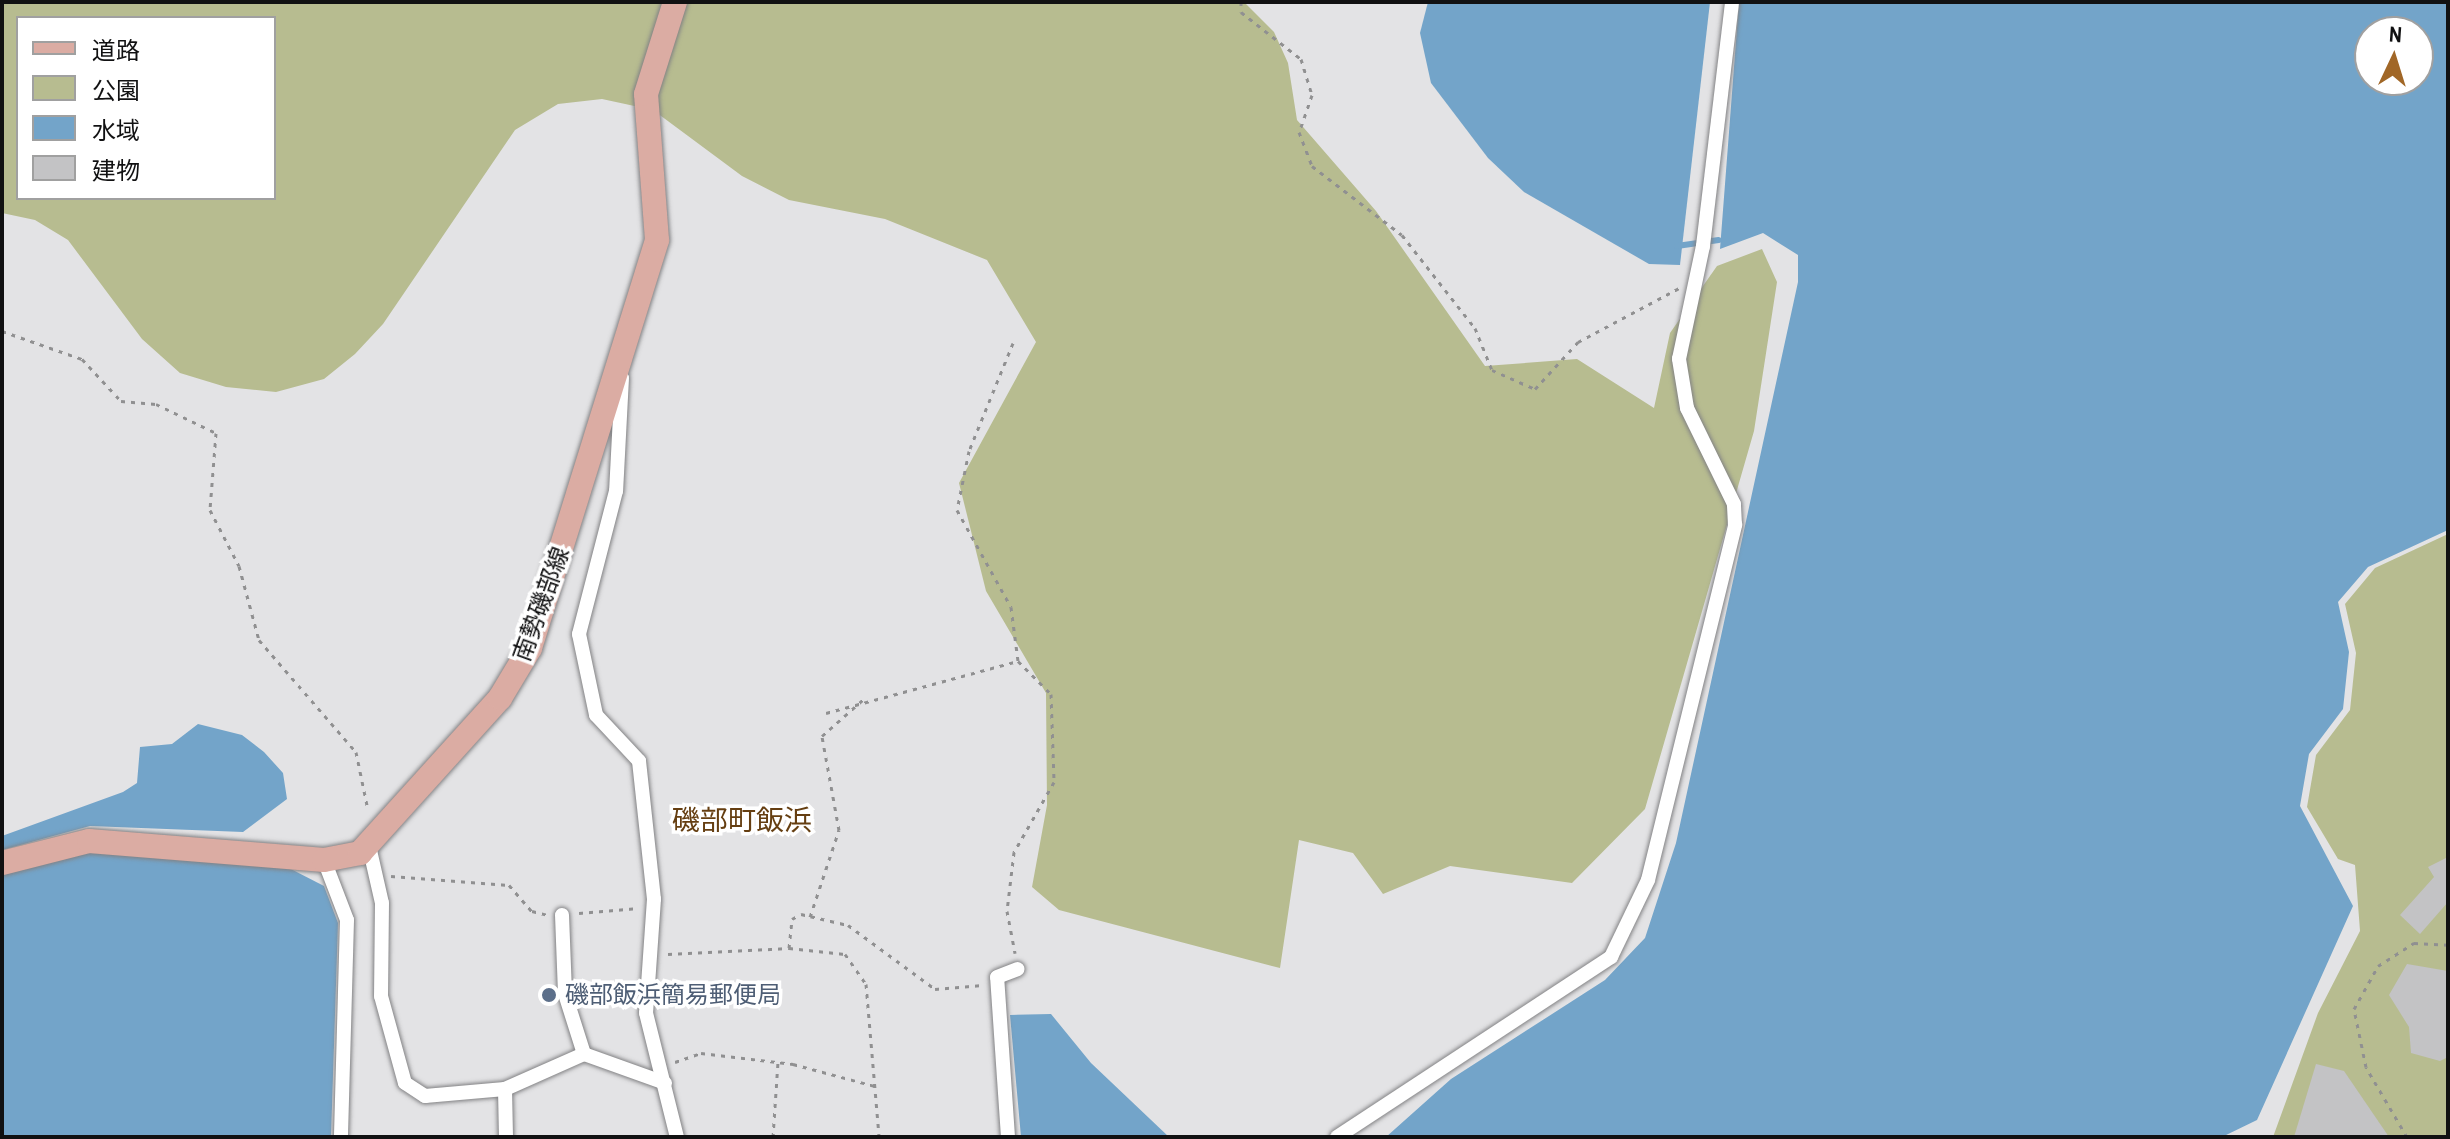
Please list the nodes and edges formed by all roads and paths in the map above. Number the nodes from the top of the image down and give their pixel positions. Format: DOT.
graph roads {
  1 [pos="675,2"];
  2 [pos="1241,2"];
  3 [pos="1732,2"];
  4 [pos="1692,287"];
  5 [pos="2,331"];
  6 [pos="7,334"];
  7 [pos="2,339"];
  8 [pos="1013,343"];
  9 [pos="623,358"];
  10 [pos="1018,661"];
  11 [pos="865,698"];
  12 [pos="826,713"];
  13 [pos="369,846"];
  14 [pos="324,860"];
  15 [pos="2,863"];
  16 [pos="375,875"];
  17 [pos="654,908"];
  18 [pos="562,915"];
  19 [pos="810,917"];
  20 [pos="2448,945"];
  21 [pos="789,948"];
  22 [pos="652,955"];
  23 [pos="1018,969"];
  24 [pos="997,977"];
  25 [pos="584,1054"];
  26 [pos="778,1062"];
  27 [pos="661,1067"];
  28 [pos="665,1083"];
  29 [pos="878,1087"];
  30 [pos="505,1089"];
  31 [pos="341,1137"];
  32 [pos="506,1137"];
  33 [pos="677,1137"];
  34 [pos="773,1137"];
  35 [pos="879,1137"];
  36 [pos="1008,1137"];
  37 [pos="1337,1137"];
  38 [pos="2407,1137"];
  1 -- 9 [label="main road, 南勢磯部線"];
  2 -- 4 [label="path"];
  3 -- 4 [label="street"];
  4 -- 37 [label="street"];
  5 -- 6 [label="path"];
  6 -- 7 [label="path"];
  6 -- 13 [label="path"];
  8 -- 10 [label="path"];
  9 -- 13 [label="main road, 南勢磯部線"];
  9 -- 17 [label="street"];
  10 -- 11 [label="path"];
  10 -- 23 [label="path"];
  11 -- 12 [label="path"];
  11 -- 19 [label="path"];
  13 -- 14 [label="main road"];
  13 -- 16 [label="street"];
  14 -- 15 [label="main road"];
  14 -- 31 [label="street"];
  16 -- 18 [label="path"];
  16 -- 30 [label="street"];
  17 -- 18 [label="path"];
  17 -- 22 [label="street"];
  18 -- 25 [label="street"];
  19 -- 21 [label="path"];
  19 -- 24 [label="path"];
  20 -- 38 [label="path"];
  21 -- 22 [label="path"];
  21 -- 29 [label="path"];
  22 -- 27 [label="street"];
  23 -- 24 [label="street"];
  24 -- 36 [label="street"];
  25 -- 28 [label="street"];
  25 -- 30 [label="street"];
  26 -- 27 [label="path"];
  26 -- 29 [label="path"];
  26 -- 34 [label="path"];
  27 -- 28 [label="street"];
  28 -- 33 [label="street"];
  29 -- 35 [label="path"];
  30 -- 32 [label="street"];
}
